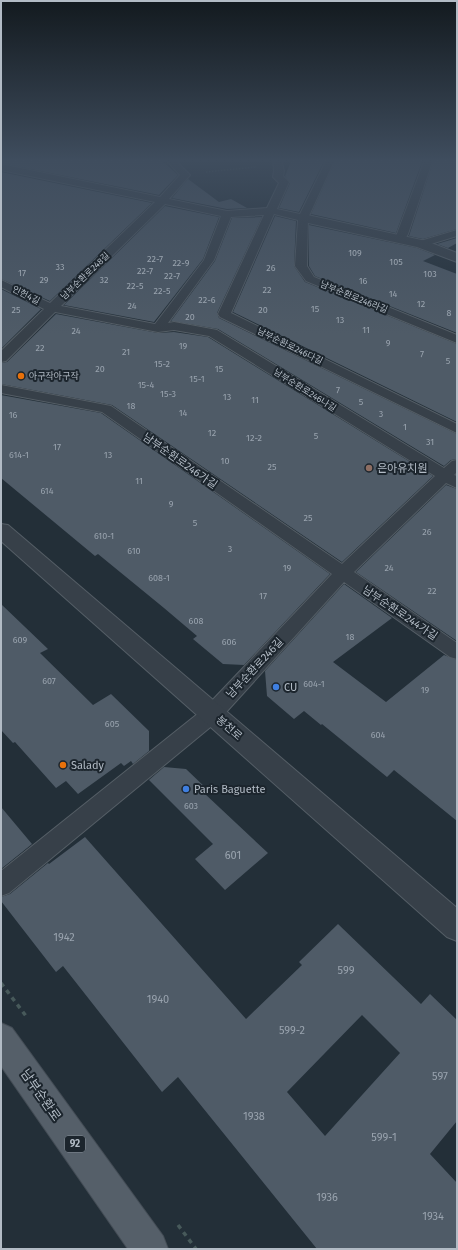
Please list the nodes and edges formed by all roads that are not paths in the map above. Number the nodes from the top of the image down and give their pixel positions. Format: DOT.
graph roads {
  1 [pos="145,217"];
  2 [pos="226,217"];
  3 [pos="269,217"];
  4 [pos="300,217"];
  5 [pos="409,217"];
  6 [pos="303,218"];
  7 [pos="457,233"];
  8 [pos="400,239"];
  9 [pos="421,244"];
  10 [pos="457,258"];
  11 [pos="1,283"];
  12 [pos="51,308"];
  13 [pos="158,328"];
  14 [pos="457,339"];
  15 [pos="1,358"];
  16 [pos="1,389"];
  17 [pos="457,430"];
  18 [pos="457,464"];
  19 [pos="450,480"];
  20 [pos="1,530"];
  21 [pos="342,574"];
  22 [pos="457,652"];
  23 [pos="212,714"];
  24 [pos="1,885"];
  25 [pos="457,927"];
  26 [pos="1,1039"];
  27 [pos="150,1249"];
  1 -- 12 [label="lane, 남부순환로248길"];
  2 -- 13 [label="lane"];
  3 -- 17 [label="lane, 남부순환로246다길"];
  4 -- 6 [label="lane"];
  5 -- 8 [label="lane"];
  6 -- 8 [label="street"];
  6 -- 14 [label="lane, 남부순환로246라길"];
  7 -- 9 [label="lane"];
  8 -- 9 [label="street"];
  9 -- 10 [label="street"];
  11 -- 12 [label="lane, 인헌4길"];
  12 -- 13 [label="lane, 남부순환로246나길"];
  12 -- 15 [label="lane, 남부순환로248길"];
  13 -- 19 [label="lane, 남부순환로246나길"];
  16 -- 21 [label="lane, 남부순환로246가길"];
  18 -- 19 [label="lane, 남부순환로246길"];
  19 -- 21 [label="lane, 남부순환로246길"];
  20 -- 23 [label="street, 봉천로"];
  21 -- 22 [label="lane, 남부순환로244가길"];
  21 -- 23 [label="lane, 남부순환로246길"];
  23 -- 24 [label="lane, 남부순환로246길"];
  23 -- 25 [label="street, 봉천로"];
  26 -- 27 [label="main road, 남부순환로 / 92"];
}
